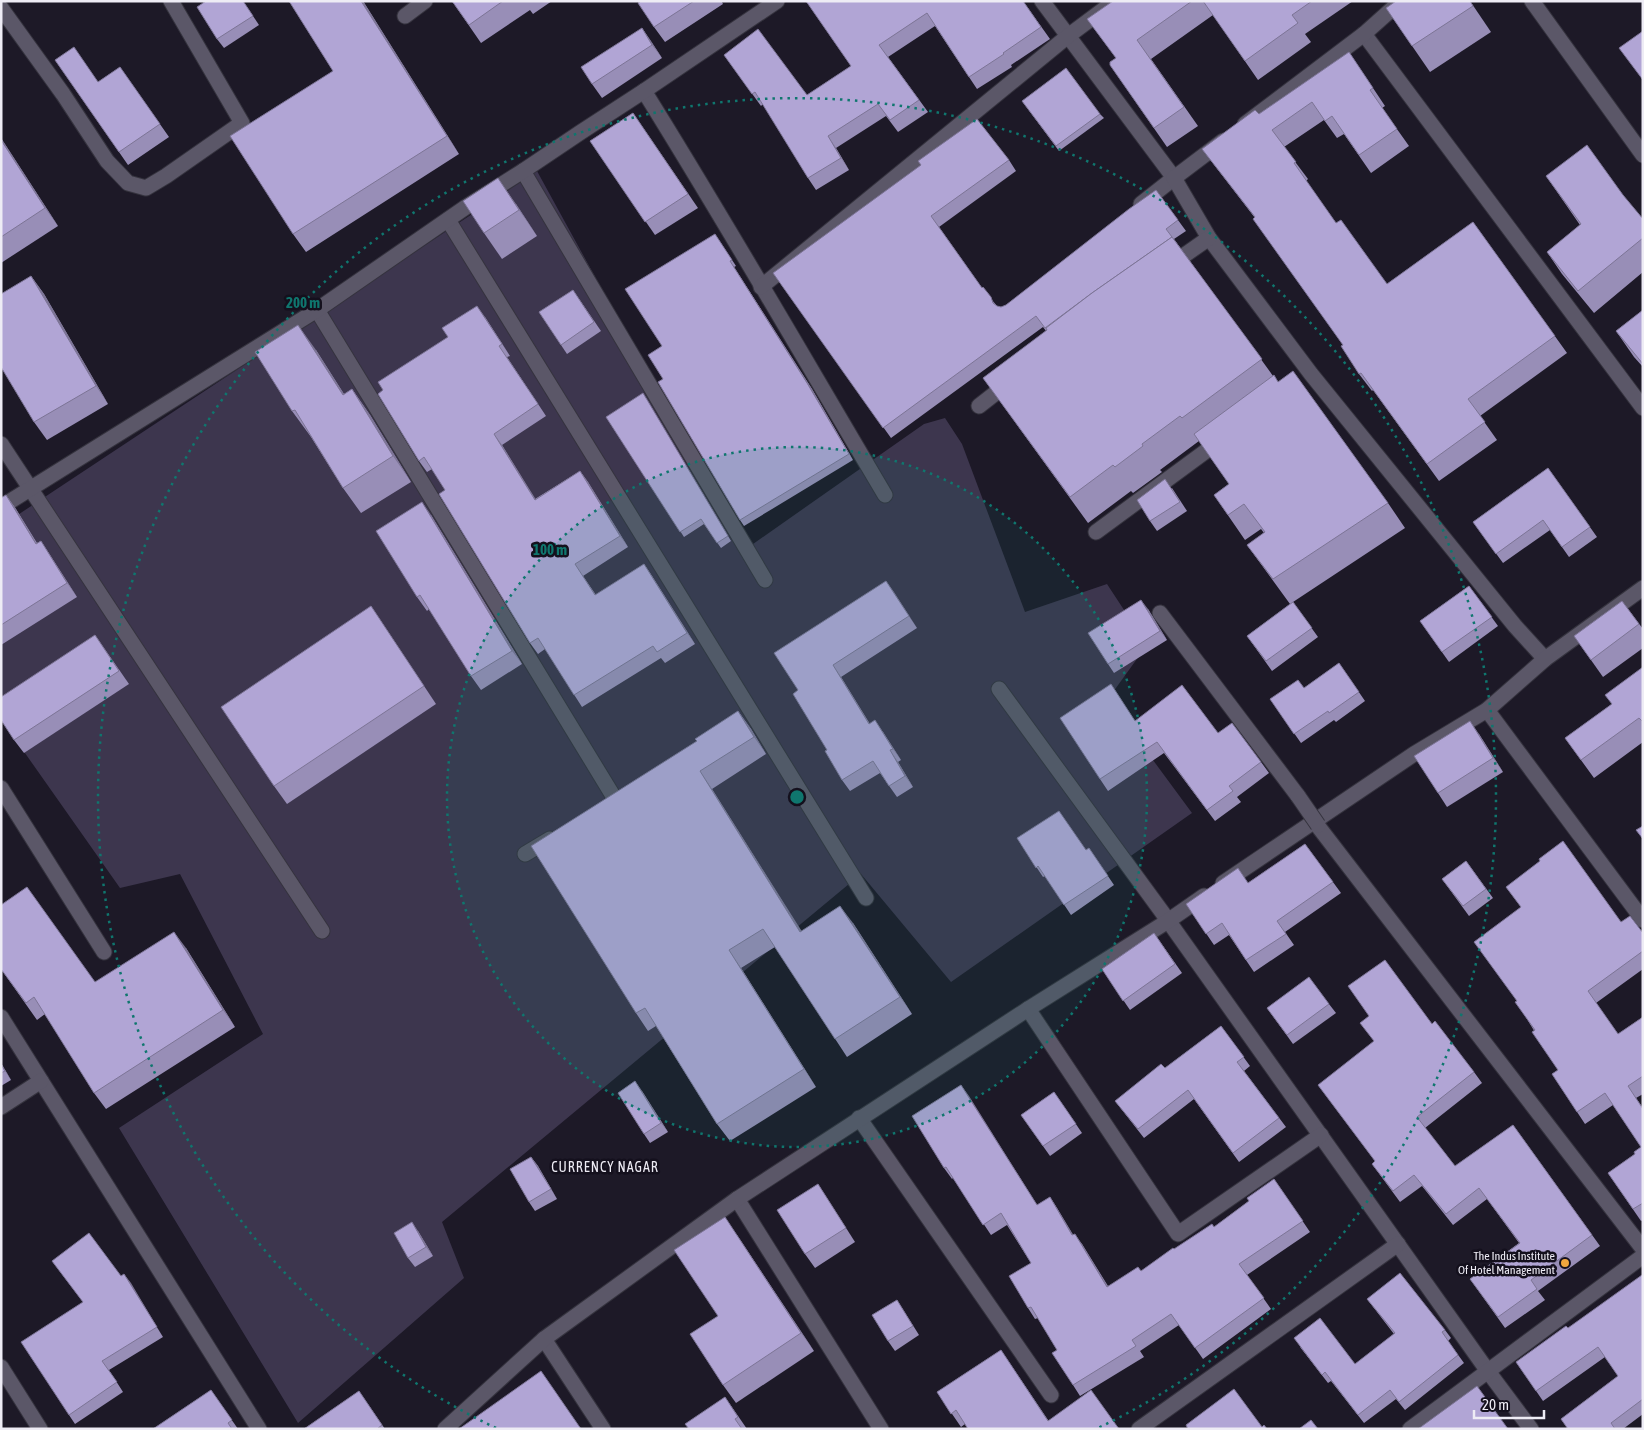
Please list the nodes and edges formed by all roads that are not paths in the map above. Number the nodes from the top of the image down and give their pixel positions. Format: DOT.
graph roads {
  1 [pos="171,1"];
  2 [pos="425,1"];
  3 [pos="777,1"];
  4 [pos="1042,1"];
  5 [pos="1115,1"];
  6 [pos="1401,1"];
  7 [pos="1532,1"];
  8 [pos="1,8"];
  9 [pos="405,16"];
  10 [pos="1364,34"];
  11 [pos="1068,36"];
  12 [pos="644,91"];
  13 [pos="1643,155"];
  14 [pos="524,171"];
  15 [pos="1174,178"];
  16 [pos="1129,214"];
  17 [pos="448,220"];
  18 [pos="1209,238"];
  19 [pos="1161,272"];
  20 [pos="761,286"];
  21 [pos="317,310"];
  22 [pos="1026,370"];
  23 [pos="1311,374"];
  24 [pos="1296,384"];
  25 [pos="979,406"];
  26 [pos="1643,408"];
  27 [pos="1230,434"];
  28 [pos="1,444"];
  29 [pos="30,488"];
  30 [pos="886,495"];
  31 [pos="1,507"];
  32 [pos="1096,532"];
  33 [pos="765,580"];
  34 [pos="1641,593"];
  35 [pos="1160,613"];
  36 [pos="1545,659"];
  37 [pos="999,689"];
  38 [pos="750,709"];
  39 [pos="1487,710"];
  40 [pos="734,720"];
  41 [pos="1,788"];
  42 [pos="630,788"];
  43 [pos="1316,823"];
  44 [pos="566,829"];
  45 [pos="525,854"];
  46 [pos="866,898"];
  47 [pos="1165,917"];
  48 [pos="1643,920"];
  49 [pos="322,931"];
  50 [pos="104,952"];
  51 [pos="1028,1009"];
  52 [pos="1,1017"];
  53 [pos="41,1081"];
  54 [pos="1,1107"];
  55 [pos="859,1118"];
  56 [pos="1320,1135"];
  57 [pos="737,1199"];
  58 [pos="1398,1244"];
  59 [pos="1643,1249"];
  60 [pos="1643,1256"];
  61 [pos="544,1339"];
  62 [pos="1,1367"];
  63 [pos="1487,1370"];
  64 [pos="1051,1395"];
  65 [pos="40,1429"];
  66 [pos="259,1429"];
  67 [pos="445,1429"];
  68 [pos="603,1429"];
  69 [pos="881,1429"];
  70 [pos="1139,1429"];
  71 [pos="1410,1429"];
  72 [pos="1531,1429"];
  1 -- 8 [label="street"];
  2 -- 9 [label="street"];
  3 -- 12 [label="street"];
  4 -- 11 [label="street"];
  5 -- 11 [label="street"];
  6 -- 10 [label="street"];
  7 -- 13 [label="street"];
  10 -- 15 [label="street"];
  10 -- 26 [label="street"];
  11 -- 15 [label="street"];
  11 -- 20 [label="street"];
  12 -- 14 [label="street"];
  12 -- 20 [label="street"];
  14 -- 17 [label="street"];
  14 -- 33 [label="street"];
  15 -- 16 [label="street"];
  15 -- 18 [label="street"];
  17 -- 21 [label="street"];
  17 -- 38 [label="street"];
  18 -- 19 [label="street"];
  18 -- 23 [label="street"];
  20 -- 30 [label="street"];
  21 -- 29 [label="street"];
  21 -- 42 [label="street"];
  22 -- 25 [label="street"];
  23 -- 24 [label="street"];
  23 -- 36 [label="street"];
  27 -- 32 [label="street"];
  28 -- 29 [label="street"];
  29 -- 31 [label="street"];
  29 -- 49 [label="street"];
  34 -- 36 [label="street"];
  35 -- 43 [label="street, bridge"];
  36 -- 39 [label="street"];
  37 -- 47 [label="street"];
  38 -- 40 [label="street"];
  38 -- 46 [label="street"];
  39 -- 43 [label="street"];
  39 -- 48 [label="street"];
  41 -- 50 [label="street"];
  43 -- 47 [label="street"];
  43 -- 59 [label="street"];
  44 -- 45 [label="street"];
  47 -- 51 [label="street"];
  47 -- 56 [label="street"];
  51 -- 55 [label="street"];
  51 -- 56 [label="street"];
  52 -- 53 [label="street"];
  53 -- 54 [label="street"];
  53 -- 66 [label="street"];
  55 -- 57 [label="street"];
  55 -- 64 [label="street"];
  56 -- 58 [label="street"];
  57 -- 61 [label="street"];
  57 -- 69 [label="street"];
  58 -- 63 [label="street"];
  58 -- 70 [label="street"];
  60 -- 63 [label="street"];
  61 -- 67 [label="street"];
  61 -- 68 [label="street"];
  62 -- 65 [label="street"];
  63 -- 71 [label="street"];
  63 -- 72 [label="street"];
}
